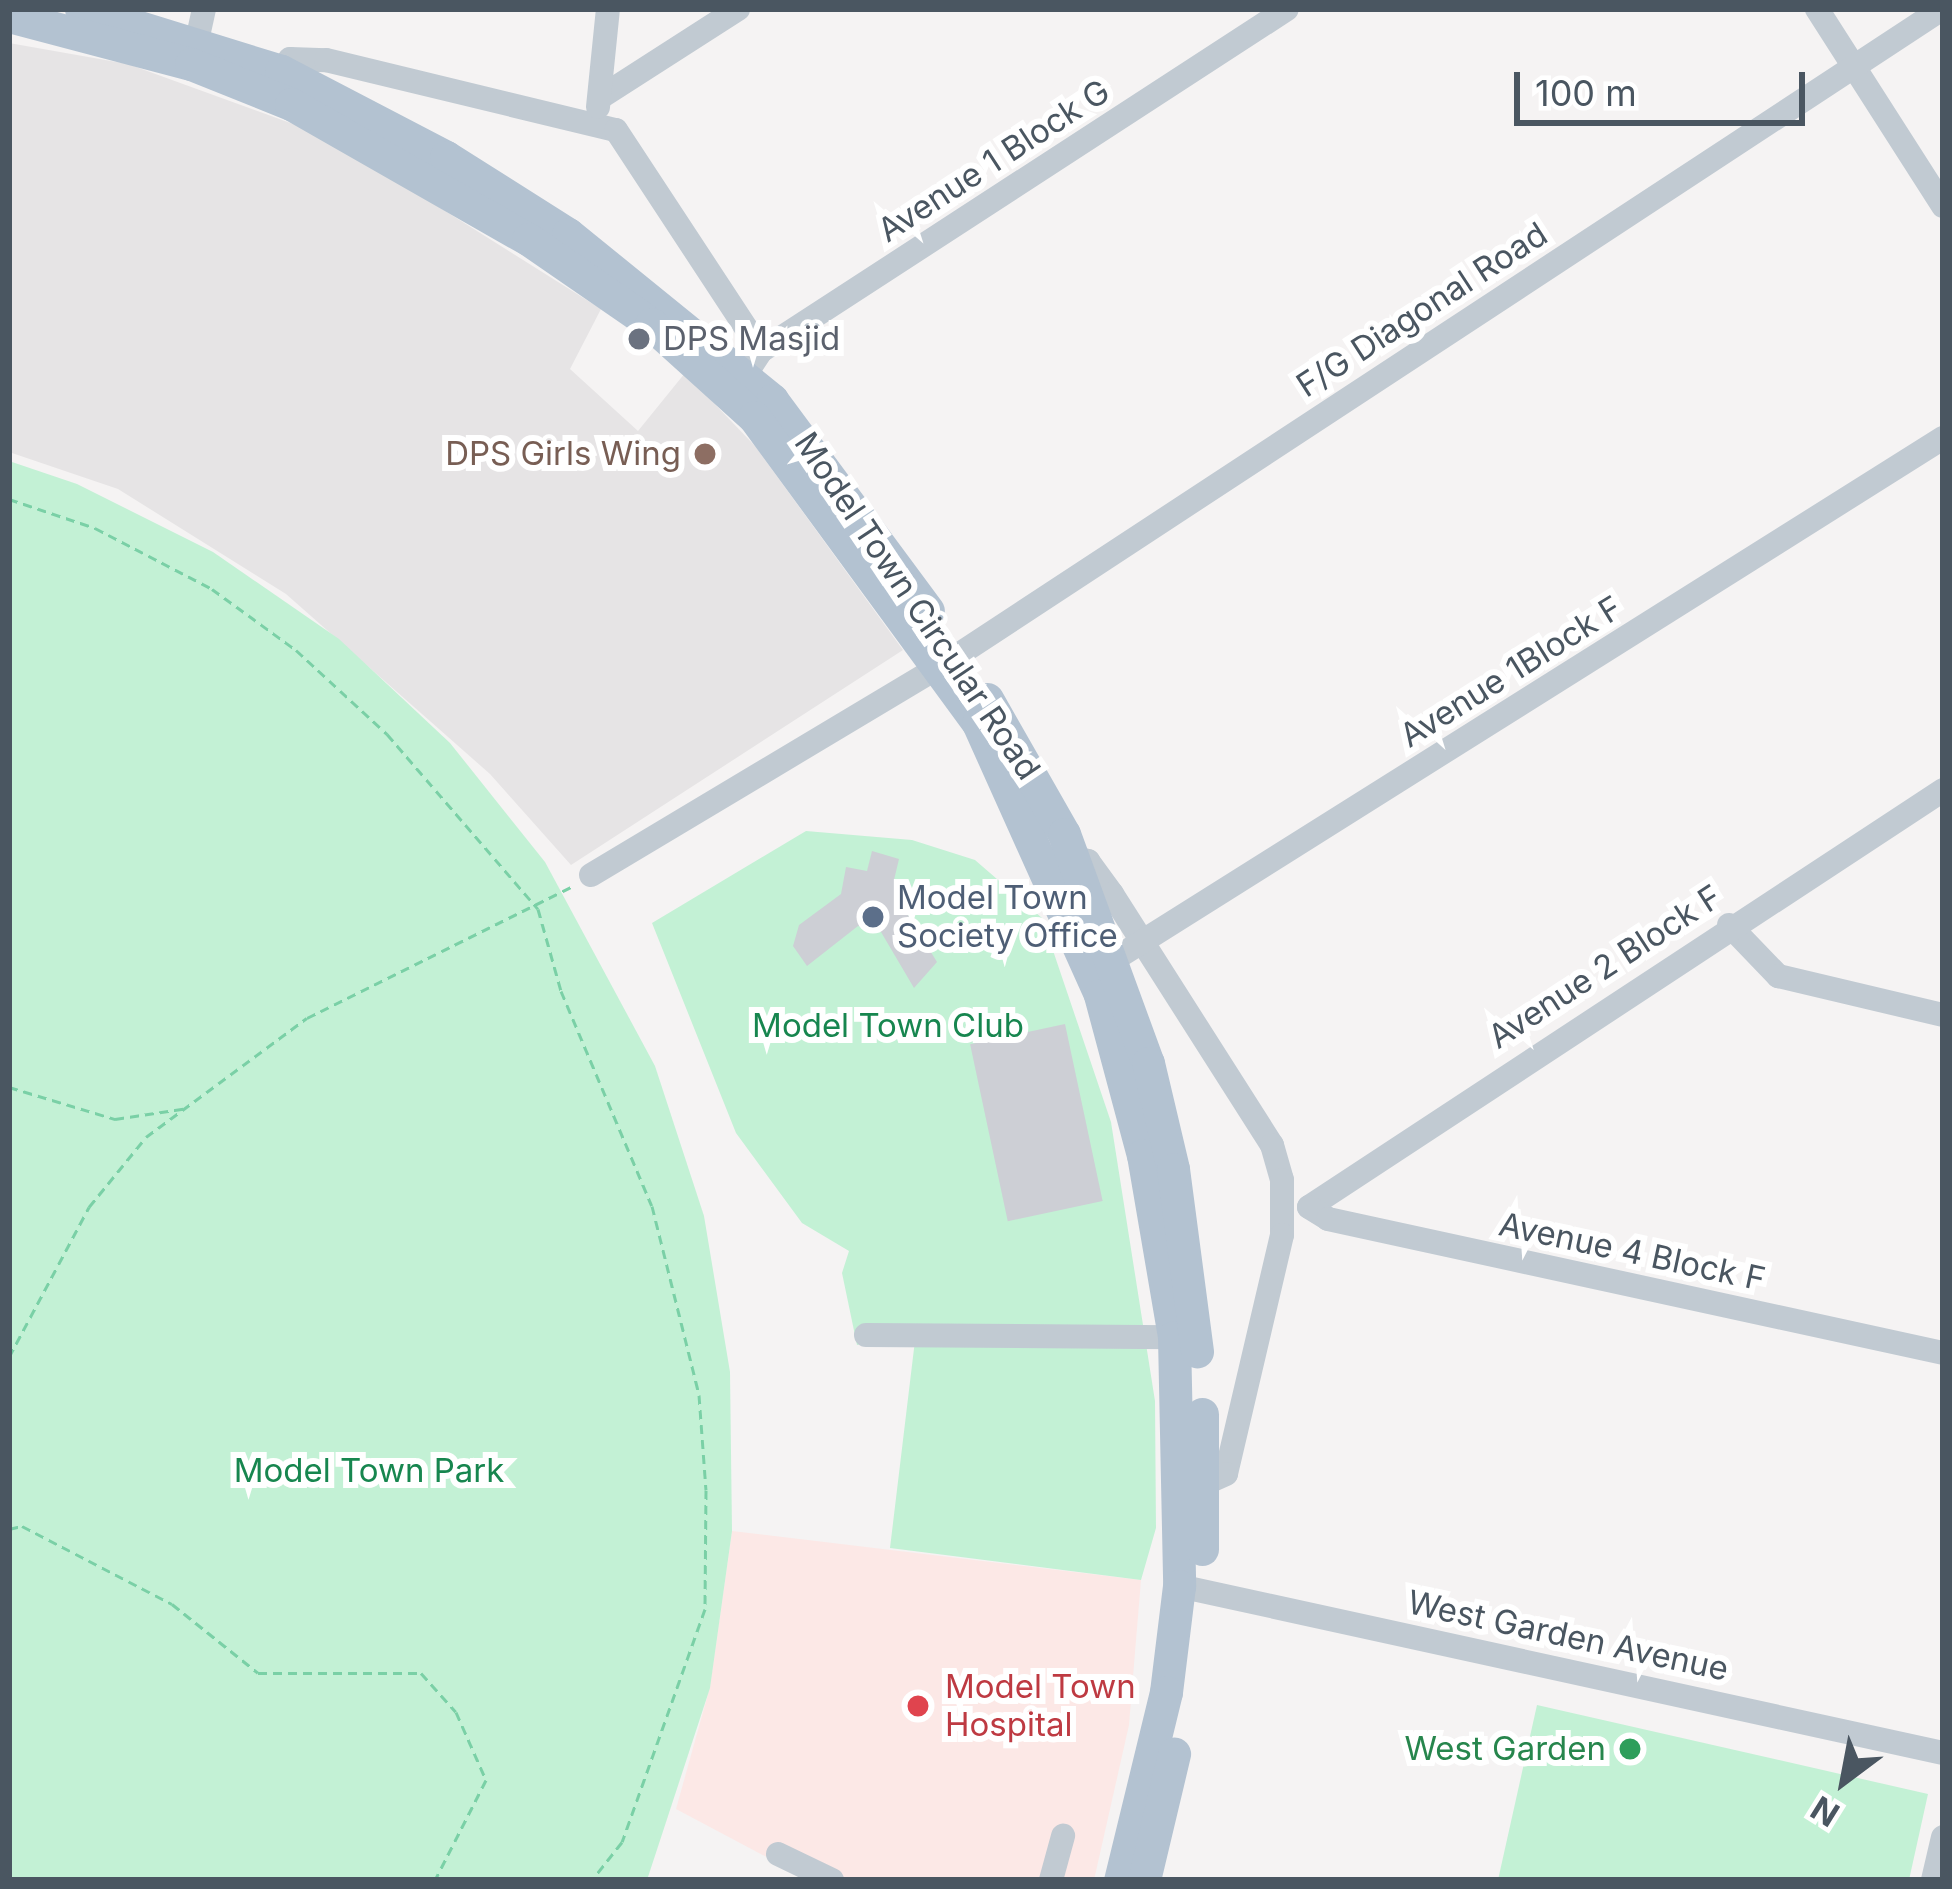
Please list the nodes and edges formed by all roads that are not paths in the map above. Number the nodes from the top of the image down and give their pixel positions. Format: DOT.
graph roads {
  1 [pos="81,9"];
  2 [pos="205,9"];
  3 [pos="608,9"];
  4 [pos="738,9"];
  5 [pos="1287,9"];
  6 [pos="1817,9"];
  7 [pos="1942,9"];
  8 [pos="9,16"];
  9 [pos="194,53"];
  10 [pos="1853,65"];
  11 [pos="281,71"];
  12 [pos="598,109"];
  13 [pos="1943,206"];
  14 [pos="747,374"];
  15 [pos="1943,438"];
  16 [pos="948,659"];
  17 [pos="1943,790"];
  18 [pos="1060,859"];
  19 [pos="592,875"];
  20 [pos="1729,925"];
  21 [pos="1144,943"];
  22 [pos="1113,960"];
  23 [pos="1943,1015"];
  24 [pos="1298,1208"];
  25 [pos="866,1334"];
  26 [pos="1174,1337"];
  27 [pos="1943,1353"];
  28 [pos="1206,1483"];
  29 [pos="1190,1588"];
  30 [pos="1943,1753"];
  31 [pos="1063,1836"];
  32 [pos="1943,1837"];
  33 [pos="778,1854"];
  34 [pos="832,1880"];
  35 [pos="1051,1880"];
  36 [pos="1120,1880"];
  37 [pos="1144,1880"];
  38 [pos="1933,1880"];
  1 -- 9 [label="main road, Model Town Circular Road"];
  2 -- 9 [label="street"];
  3 -- 12 [label="street"];
  4 -- 12 [label="street"];
  5 -- 14 [label="street, Avenue 1 Block G"];
  6 -- 10 [label="street"];
  7 -- 10 [label="street, F/G Diagonal Road"];
  8 -- 9 [label="main road, Model Town Circular Road"];
  9 -- 11 [label="main road, Model Town Circular Road"];
  9 -- 14 [label="main road, Model Town Circular Road"];
  10 -- 13 [label="street"];
  10 -- 16 [label="street, F/G Diagonal Road"];
  11 -- 12 [label="street"];
  11 -- 14 [label="main road, Model Town Circular Road"];
  12 -- 14 [label="street"];
  14 -- 16 [label="main road, Model Town Circular Road"];
  15 -- 21 [label="street, Avenue 1Block F"];
  16 -- 18 [label="main road, Model Town Circular Road"];
  16 -- 19 [label="street, F/G Diagonal Road"];
  17 -- 20 [label="street, Avenue 2 Block F"];
  18 -- 21 [label="street"];
  18 -- 22 [label="main road, Model Town Circular Road"];
  18 -- 26 [label="main road, Model Town Circular Road"];
  20 -- 23 [label="street"];
  20 -- 24 [label="street, Avenue 2 Block F"];
  21 -- 22 [label="street, Avenue 1Block F"];
  21 -- 24 [label="street"];
  22 -- 28 [label="main road, Model Town Circular Road"];
  24 -- 27 [label="street, Avenue 4 Block F"];
  24 -- 28 [label="street"];
  25 -- 26 [label="street"];
  26 -- 29 [label="main road, Model Town Circular Road"];
  28 -- 29 [label="main road, Model Town Circular Road"];
  29 -- 30 [label="street, West Garden Avenue"];
  29 -- 36 [label="main road, Model Town Circular Road"];
  29 -- 37 [label="main road, Model Town Circular Road"];
  31 -- 35 [label="street"];
  32 -- 38 [label="street"];
  33 -- 34 [label="street"];
}
